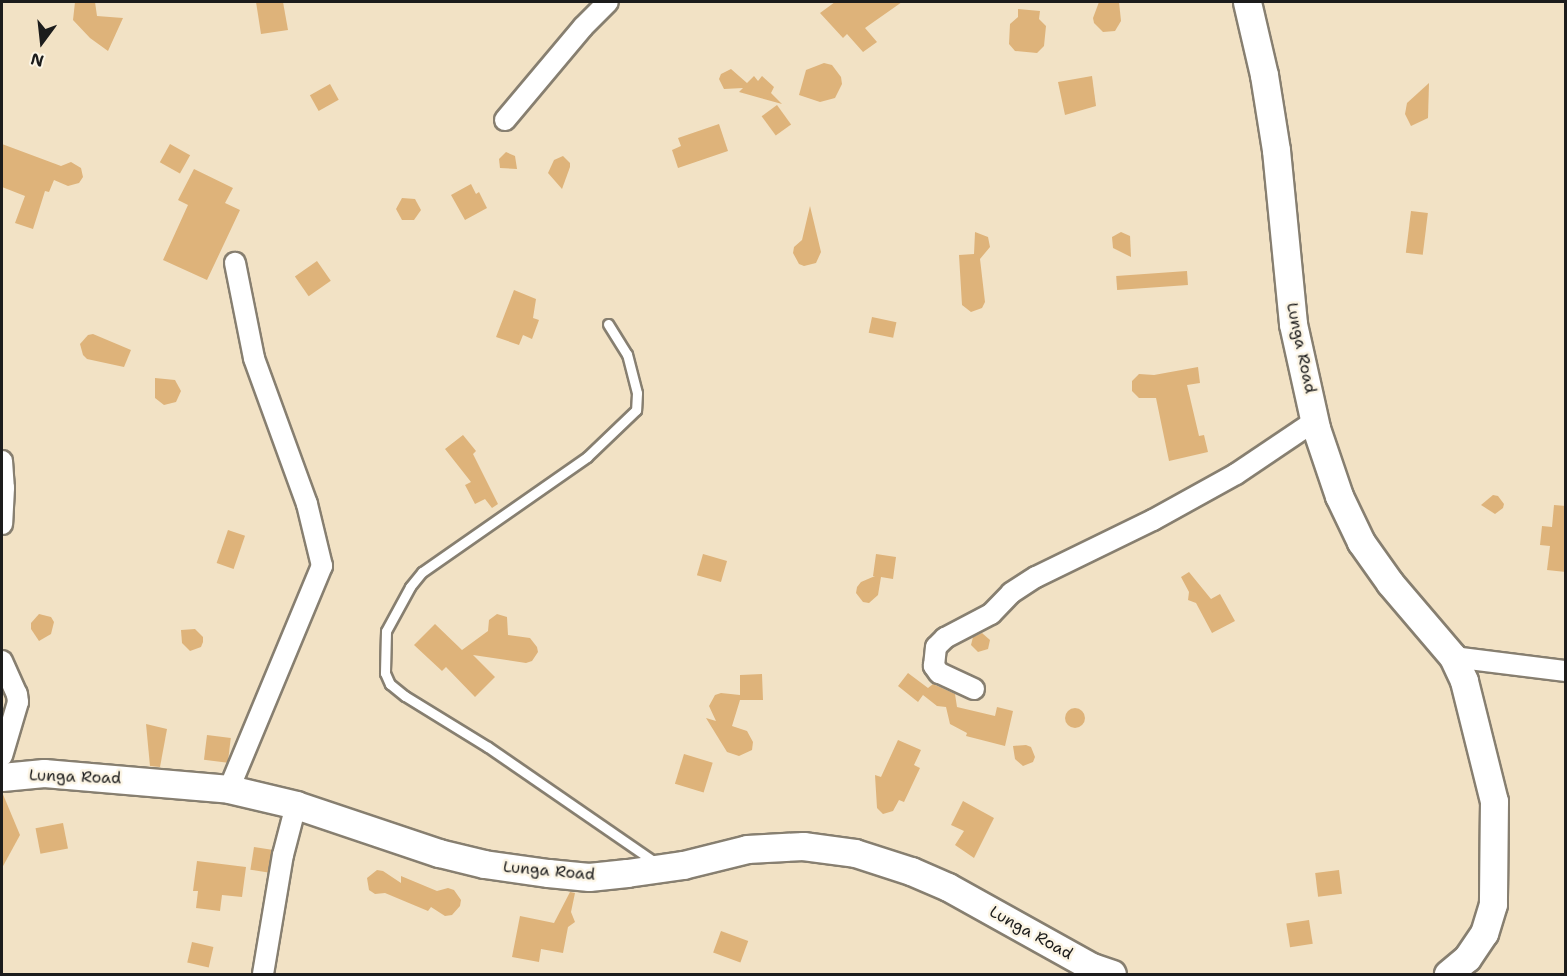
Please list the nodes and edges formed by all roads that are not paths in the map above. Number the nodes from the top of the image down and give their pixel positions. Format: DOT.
graph roads {
  1 [pos="608,2"];
  2 [pos="1247,2"];
  3 [pos="505,120"];
  4 [pos="235,263"];
  5 [pos="608,324"];
  6 [pos="1316,420"];
  7 [pos="2,461"];
  8 [pos="2,524"];
  9 [pos="1452,657"];
  10 [pos="2,661"];
  11 [pos="1566,671"];
  12 [pos="974,689"];
  13 [pos="2,756"];
  14 [pos="2,777"];
  15 [pos="229,789"];
  16 [pos="296,805"];
  17 [pos="663,868"];
  18 [pos="263,975"];
  19 [pos="1112,975"];
  20 [pos="1448,975"];
  1 -- 3 [label="street"];
  2 -- 6 [label="street, Lunga Road"];
  4 -- 15 [label="street"];
  5 -- 17 [label="lane"];
  6 -- 9 [label="street, Lunga Road"];
  6 -- 12 [label="street"];
  7 -- 8 [label="street"];
  9 -- 11 [label="street"];
  9 -- 20 [label="street, Lunga Road"];
  10 -- 13 [label="street"];
  14 -- 15 [label="street, Lunga Road"];
  15 -- 16 [label="street, Lunga Road"];
  16 -- 17 [label="street, Lunga Road"];
  16 -- 18 [label="street"];
  17 -- 19 [label="street, Lunga Road"];
}
